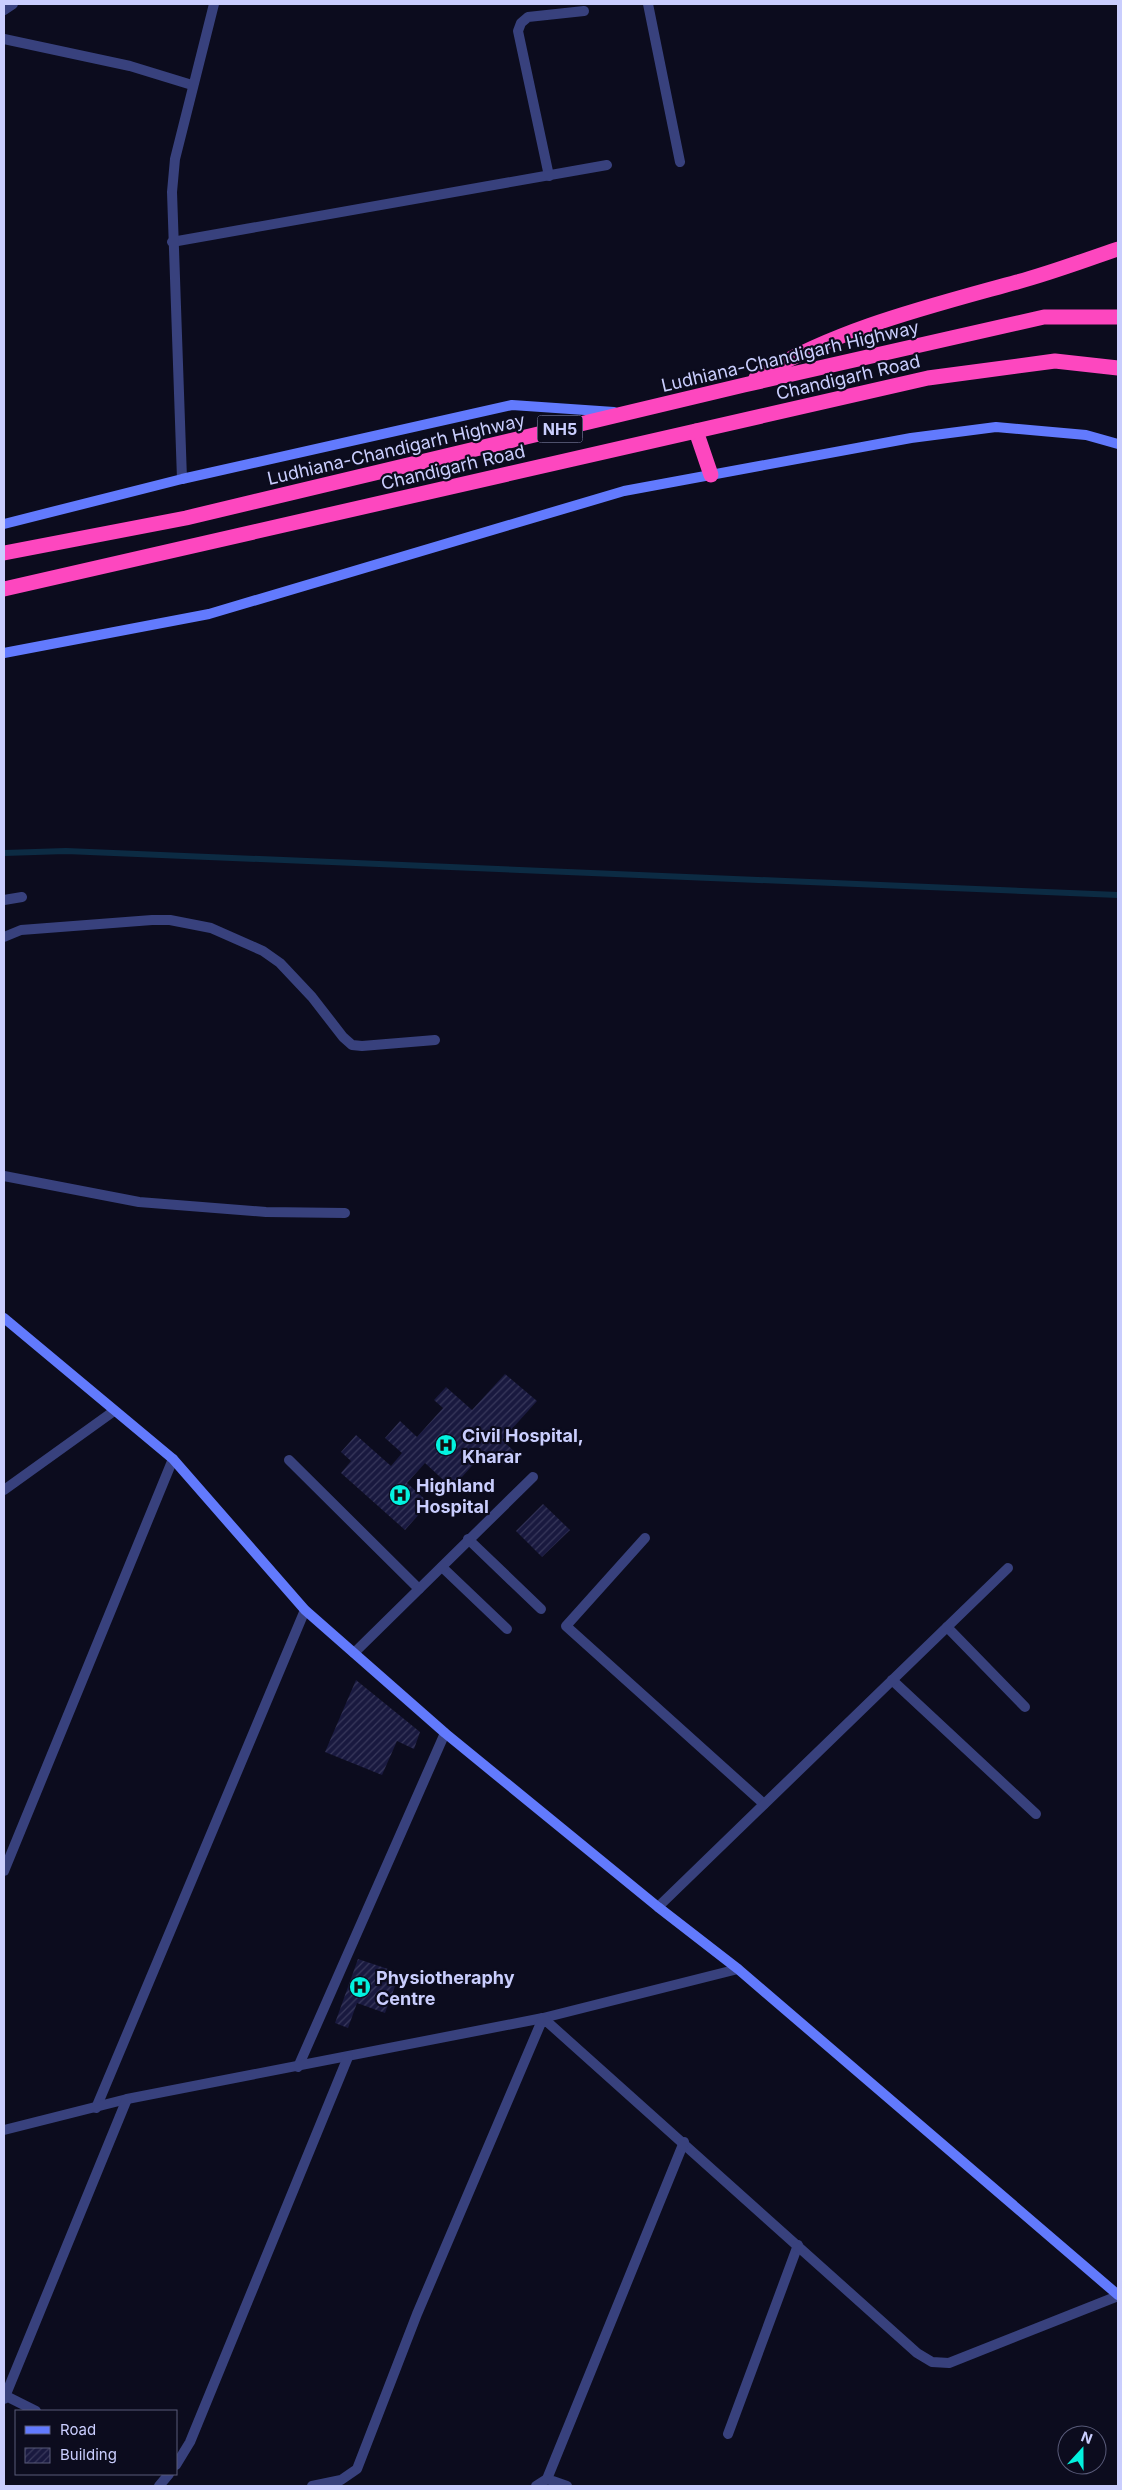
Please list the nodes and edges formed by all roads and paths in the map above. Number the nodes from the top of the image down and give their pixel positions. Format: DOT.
graph roads {
  1 [pos="13,4"];
  2 [pos="214,4"];
  3 [pos="648,4"];
  4 [pos="4,10"];
  5 [pos="584,11"];
  6 [pos="4,39"];
  7 [pos="192,85"];
  8 [pos="680,162"];
  9 [pos="607,166"];
  10 [pos="549,176"];
  11 [pos="172,242"];
  12 [pos="1118,249"];
  13 [pos="1118,317"];
  14 [pos="1118,368"];
  15 [pos="744,386"];
  16 [pos="627,413"];
  17 [pos="696,431"];
  18 [pos="1118,444"];
  19 [pos="711,475"];
  20 [pos="182,479"];
  21 [pos="4,524"];
  22 [pos="4,553"];
  23 [pos="4,589"];
  24 [pos="4,653"];
  25 [pos="22,897"];
  26 [pos="4,900"];
  27 [pos="4,937"];
  28 [pos="435,1040"];
  29 [pos="4,1176"];
  30 [pos="345,1213"];
  31 [pos="4,1318"];
  32 [pos="114,1411"];
  33 [pos="172,1458"];
  34 [pos="289,1460"];
  35 [pos="533,1477"];
  36 [pos="4,1490"];
  37 [pos="645,1538"];
  38 [pos="468,1539"];
  39 [pos="442,1567"];
  40 [pos="1008,1568"];
  41 [pos="419,1589"];
  42 [pos="541,1609"];
  43 [pos="305,1610"];
  44 [pos="947,1627"];
  45 [pos="507,1629"];
  46 [pos="354,1653"];
  47 [pos="892,1680"];
  48 [pos="1025,1707"];
  49 [pos="445,1733"];
  50 [pos="764,1804"];
  51 [pos="1036,1814"];
  52 [pos="4,1871"];
  53 [pos="658,1907"];
  54 [pos="738,1969"];
  55 [pos="543,2018"];
  56 [pos="348,2057"];
  57 [pos="298,2066"];
  58 [pos="127,2099"];
  59 [pos="96,2108"];
  60 [pos="4,2130"];
  61 [pos="684,2142"];
  62 [pos="798,2245"];
  63 [pos="1118,2295"];
  64 [pos="4,2397"];
  65 [pos="34,2410"];
  66 [pos="728,2434"];
  67 [pos="178,2461"];
  68 [pos="166,2475"];
  69 [pos="547,2479"];
  70 [pos="159,2486"];
  71 [pos="312,2486"];
  72 [pos="536,2486"];
  73 [pos="567,2486"];
  1 -- 4 [label="street"];
  2 -- 7 [label="street"];
  3 -- 8 [label="street"];
  5 -- 10 [label="street"];
  6 -- 7 [label="street"];
  7 -- 11 [label="street"];
  9 -- 10 [label="street"];
  10 -- 11 [label="street"];
  11 -- 20 [label="street"];
  12 -- 15 [label="highway"];
  13 -- 15 [label="highway, Ludhiana-Chandigarh Highway / NH5"];
  14 -- 17 [label="highway, Chandigarh Road / NH5"];
  15 -- 16 [label="highway, Ludhiana-Chandigarh Highway / NH5"];
  16 -- 20 [label="street"];
  16 -- 22 [label="highway, Ludhiana-Chandigarh Highway / NH5"];
  17 -- 19 [label="highway"];
  17 -- 23 [label="highway, Chandigarh Road / NH5"];
  18 -- 19 [label="street"];
  19 -- 24 [label="street"];
  20 -- 21 [label="street"];
  25 -- 26 [label="street"];
  27 -- 28 [label="street"];
  29 -- 30 [label="street"];
  31 -- 32 [label="street"];
  32 -- 33 [label="street"];
  32 -- 36 [label="street"];
  33 -- 43 [label="street"];
  33 -- 52 [label="street"];
  34 -- 41 [label="street"];
  35 -- 38 [label="street"];
  37 -- 50 [label="street"];
  38 -- 39 [label="street"];
  38 -- 42 [label="street"];
  39 -- 41 [label="street"];
  39 -- 45 [label="street"];
  40 -- 44 [label="street"];
  41 -- 46 [label="street"];
  43 -- 46 [label="street"];
  43 -- 59 [label="street"];
  44 -- 47 [label="street"];
  44 -- 48 [label="street"];
  46 -- 49 [label="street"];
  47 -- 50 [label="street"];
  47 -- 51 [label="street"];
  49 -- 53 [label="street"];
  49 -- 57 [label="street"];
  50 -- 53 [label="street"];
  53 -- 54 [label="street"];
  54 -- 55 [label="street"];
  54 -- 63 [label="street"];
  55 -- 56 [label="street"];
  55 -- 61 [label="street"];
  55 -- 71 [label="street"];
  56 -- 57 [label="street"];
  56 -- 67 [label="street"];
  57 -- 58 [label="street"];
  58 -- 59 [label="street"];
  58 -- 64 [label="street"];
  59 -- 60 [label="street"];
  61 -- 62 [label="street"];
  61 -- 69 [label="street"];
  62 -- 63 [label="street"];
  62 -- 66 [label="street"];
  64 -- 65 [label="street"];
  68 -- 70 [label="street"];
  69 -- 72 [label="street"];
  69 -- 73 [label="street"];
}
